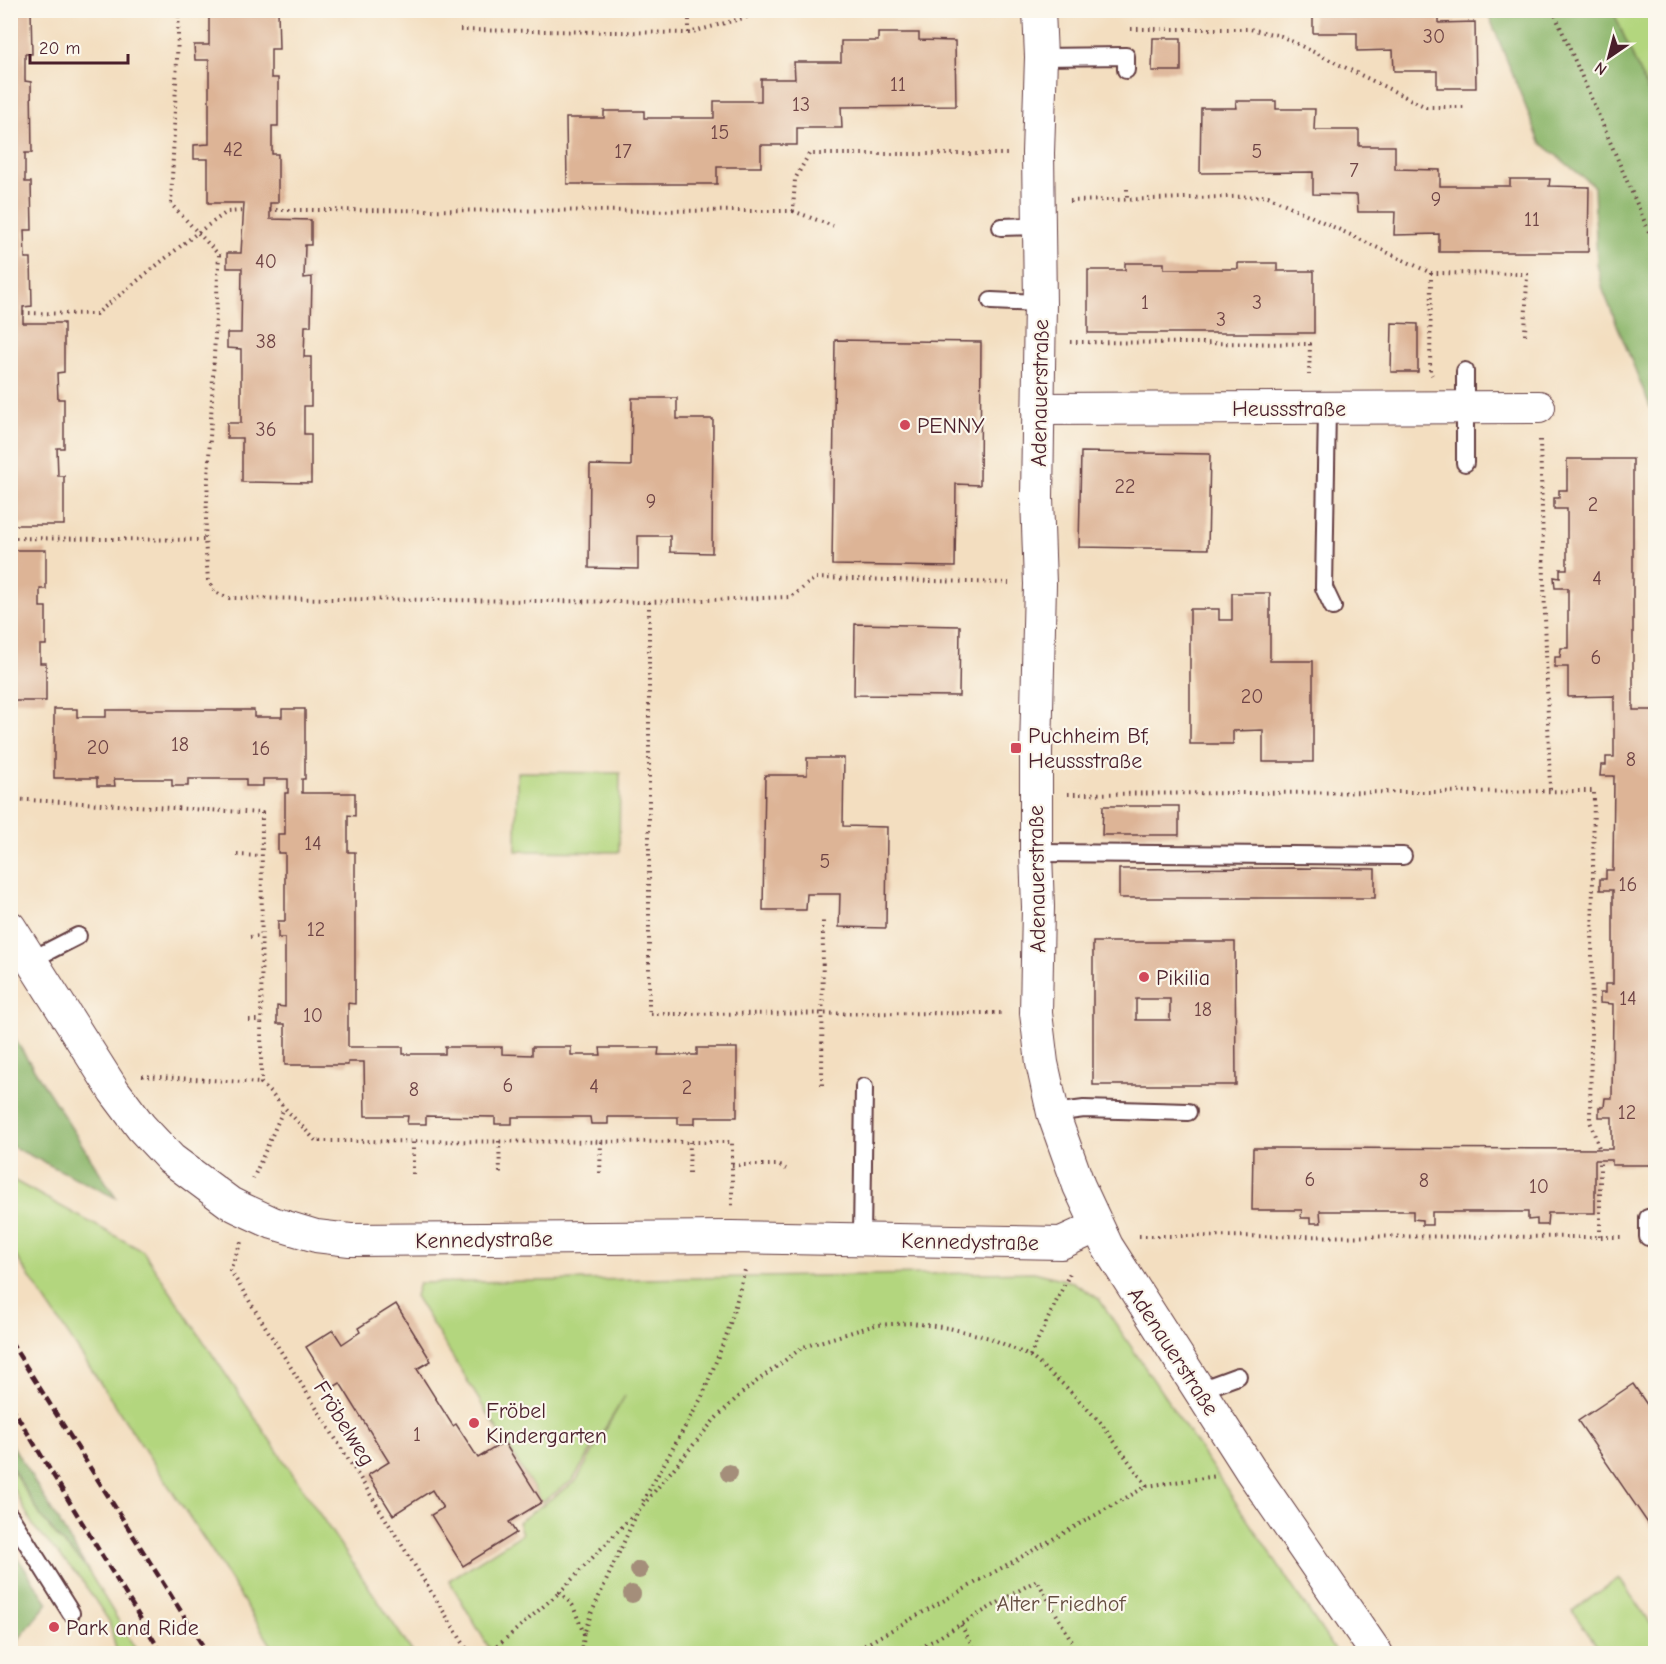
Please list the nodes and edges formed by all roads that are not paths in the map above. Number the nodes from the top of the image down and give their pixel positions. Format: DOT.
graph roads {
  1 [pos="1039,10"];
  2 [pos="1041,57"];
  3 [pos="1126,70"];
  4 [pos="1039,214"];
  5 [pos="1001,227"];
  6 [pos="991,301"];
  7 [pos="1039,314"];
  8 [pos="1465,371"];
  9 [pos="1460,407"];
  10 [pos="1539,407"];
  11 [pos="1317,408"];
  12 [pos="1038,409"];
  13 [pos="1465,463"];
  14 [pos="1332,607"];
  15 [pos="1036,853"];
  16 [pos="1403,856"];
  17 [pos="10,927"];
  18 [pos="78,936"];
  19 [pos="31,960"];
  20 [pos="864,1087"];
  21 [pos="1053,1113"];
  22 [pos="1188,1113"];
  23 [pos="1656,1216"];
  24 [pos="1102,1237"];
  25 [pos="1648,1237"];
  26 [pos="862,1238"];
  27 [pos="1238,1376"];
  28 [pos="1200,1390"];
  29 [pos="10,1516"];
  30 [pos="71,1613"];
  31 [pos="1377,1653"];
  1 -- 2 [label="street, Adenauerstraße"];
  2 -- 3 [label="lane"];
  2 -- 4 [label="street, Adenauerstraße"];
  4 -- 5 [label="lane"];
  4 -- 7 [label="street, Adenauerstraße"];
  6 -- 7 [label="lane"];
  7 -- 12 [label="street, Adenauerstraße"];
  8 -- 9 [label="lane"];
  9 -- 10 [label="street, Heussstraße"];
  9 -- 11 [label="street, Heussstraße"];
  9 -- 13 [label="lane"];
  11 -- 12 [label="street, Heussstraße"];
  11 -- 14 [label="lane"];
  12 -- 15 [label="street, Adenauerstraße"];
  15 -- 16 [label="lane"];
  15 -- 21 [label="street, Adenauerstraße"];
  17 -- 19 [label="street, Kennedystraße"];
  18 -- 19 [label="lane"];
  19 -- 26 [label="street, Kennedystraße"];
  20 -- 26 [label="lane"];
  21 -- 22 [label="lane"];
  21 -- 24 [label="street, Adenauerstraße"];
  23 -- 25 [label="lane"];
  24 -- 26 [label="street, Kennedystraße"];
  24 -- 28 [label="street, Adenauerstraße"];
  27 -- 28 [label="lane"];
  28 -- 31 [label="street, Adenauerstraße"];
  29 -- 30 [label="lane"];
}
